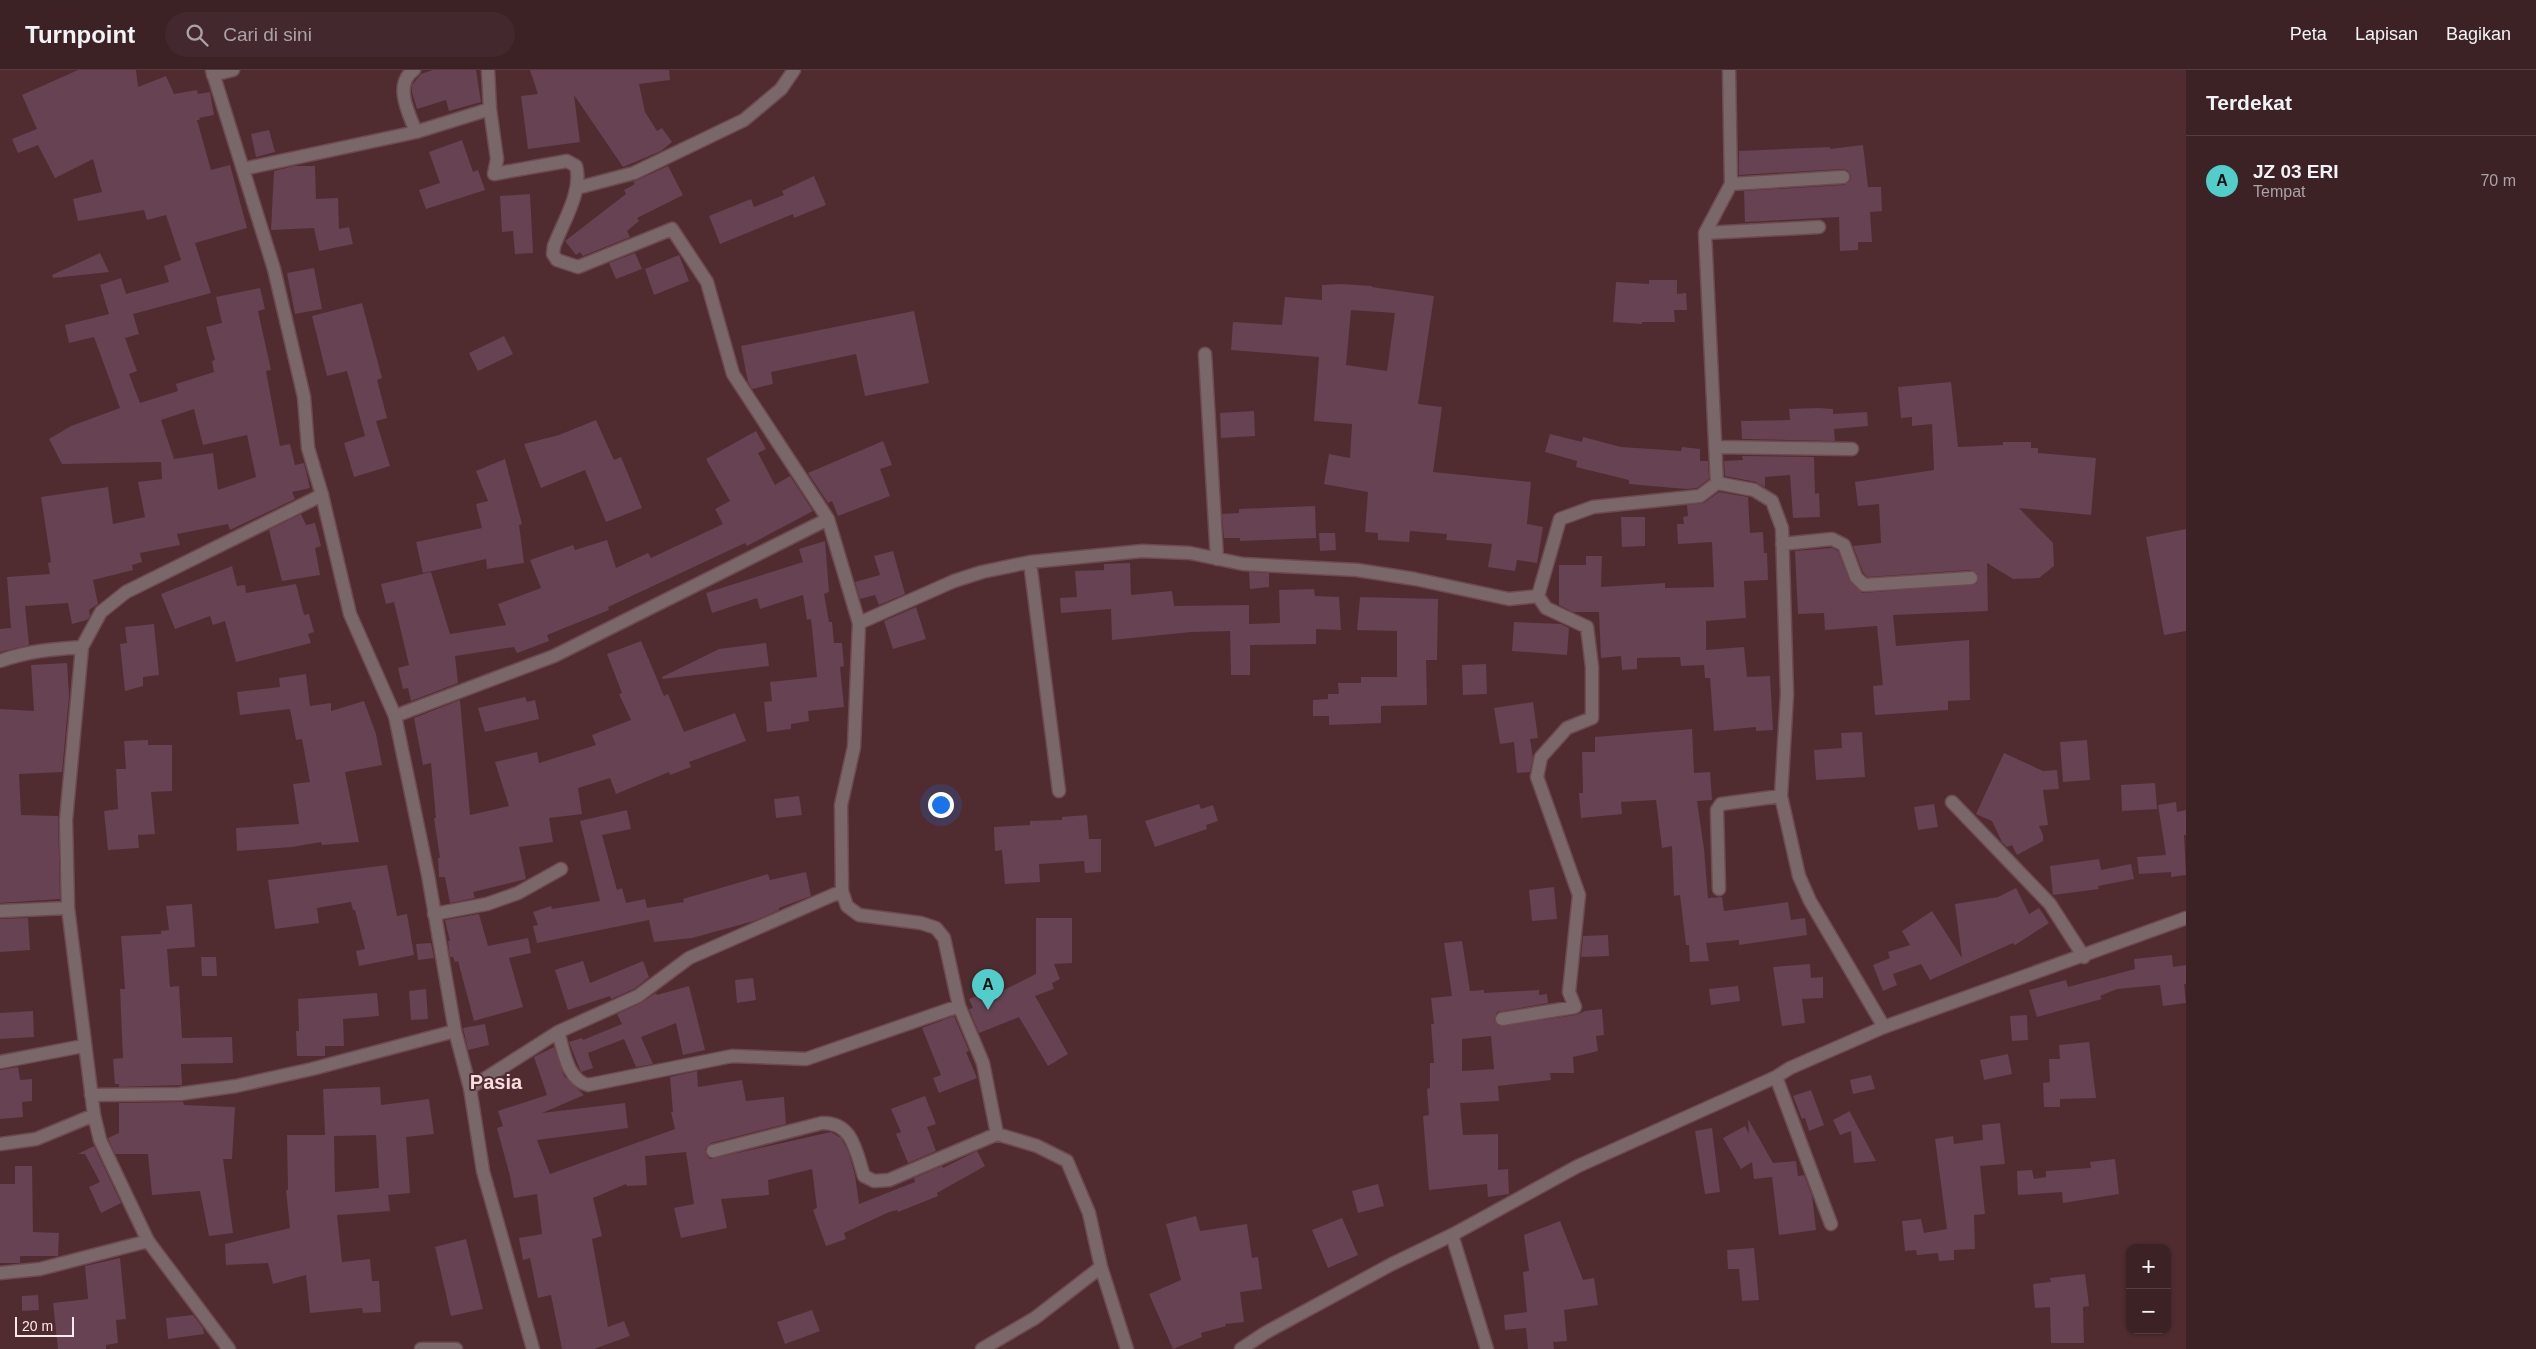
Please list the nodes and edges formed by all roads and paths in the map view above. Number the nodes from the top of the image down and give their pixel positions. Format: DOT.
graph roads {
  1 [pos="233,70"];
  2 [pos="414,70"];
  3 [pos="488,70"];
  4 [pos="794,70"];
  5 [pos="1729,70"];
  6 [pos="212,73"];
  7 [pos="490,109"];
  8 [pos="416,132"];
  9 [pos="242,168"];
  10 [pos="1843,177"];
  11 [pos="1731,184"];
  12 [pos="577,188"];
  13 [pos="1819,227"];
  14 [pos="1705,233"];
  15 [pos="1205,354"];
  16 [pos="1716,447"];
  17 [pos="1852,449"];
  18 [pos="1717,483"];
  19 [pos="322,495"];
  20 [pos="828,518"];
  21 [pos="1782,544"];
  22 [pos="1217,559"];
  23 [pos="1030,562"];
  24 [pos="1971,578"];
  25 [pos="1538,596"];
  26 [pos="859,623"];
  27 [pos="82,647"];
  28 [pos="0,662"];
  29 [pos="395,716"];
  30 [pos="1059,791"];
  31 [pos="1781,796"];
  32 [pos="1952,802"];
  33 [pos="561,869"];
  34 [pos="1719,888"];
  35 [pos="842,891"];
  36 [pos="68,908"];
  37 [pos="0,911"];
  38 [pos="434,914"];
  39 [pos="2186,918"];
  40 [pos="2084,957"];
  41 [pos="959,1006"];
  42 [pos="1502,1018"];
  43 [pos="1884,1027"];
  44 [pos="455,1030"];
  45 [pos="558,1032"];
  46 [pos="83,1046"];
  47 [pos="0,1062"];
  48 [pos="1776,1077"];
  49 [pos="470,1088"];
  50 [pos="91,1095"];
  51 [pos="94,1115"];
  52 [pos="997,1134"];
  53 [pos="0,1144"];
  54 [pos="713,1151"];
  55 [pos="1831,1224"];
  56 [pos="1452,1235"];
  57 [pos="148,1241"];
  58 [pos="1101,1267"];
  59 [pos="0,1273"];
  60 [pos="229,1349"];
  61 [pos="421,1349"];
  62 [pos="456,1349"];
  63 [pos="533,1349"];
  64 [pos="982,1349"];
  65 [pos="1127,1349"];
  66 [pos="1241,1349"];
  67 [pos="1487,1349"];
  1 -- 6 [label="street"];
  2 -- 8 [label="street"];
  3 -- 7 [label="street"];
  4 -- 12 [label="street"];
  5 -- 11 [label="street"];
  6 -- 9 [label="street"];
  7 -- 8 [label="street"];
  7 -- 12 [label="street"];
  8 -- 9 [label="street"];
  9 -- 19 [label="street"];
  10 -- 11 [label="street"];
  11 -- 14 [label="street"];
  12 -- 20 [label="street"];
  13 -- 14 [label="street"];
  14 -- 16 [label="street"];
  15 -- 22 [label="street"];
  16 -- 17 [label="street"];
  16 -- 18 [label="street"];
  18 -- 21 [label="street"];
  18 -- 25 [label="street"];
  19 -- 27 [label="street"];
  19 -- 29 [label="street"];
  20 -- 26 [label="street"];
  20 -- 29 [label="street"];
  21 -- 24 [label="street"];
  21 -- 31 [label="street"];
  22 -- 23 [label="street"];
  22 -- 25 [label="street"];
  23 -- 26 [label="street"];
  23 -- 30 [label="street"];
  25 -- 42 [label="street"];
  26 -- 35 [label="street"];
  27 -- 28 [label="street"];
  27 -- 36 [label="street"];
  29 -- 38 [label="street"];
  31 -- 34 [label="street"];
  31 -- 43 [label="street"];
  32 -- 40 [label="street"];
  33 -- 38 [label="street"];
  35 -- 41 [label="street"];
  35 -- 45 [label="street"];
  36 -- 37 [label="street"];
  36 -- 46 [label="street"];
  38 -- 44 [label="street"];
  39 -- 40 [label="street"];
  40 -- 43 [label="street"];
  41 -- 45 [label="street"];
  41 -- 52 [label="street"];
  43 -- 48 [label="street"];
  44 -- 49 [label="street"];
  44 -- 50 [label="street"];
  45 -- 49 [label="street"];
  46 -- 47 [label="street"];
  46 -- 50 [label="street"];
  48 -- 55 [label="street"];
  48 -- 56 [label="street"];
  49 -- 63 [label="street"];
  50 -- 51 [label="street"];
  51 -- 53 [label="street"];
  51 -- 57 [label="street"];
  52 -- 54 [label="street"];
  52 -- 58 [label="street"];
  56 -- 66 [label="street"];
  56 -- 67 [label="street"];
  57 -- 59 [label="street"];
  57 -- 60 [label="street"];
  58 -- 64 [label="street"];
  58 -- 65 [label="street"];
  61 -- 62 [label="street"];
}
